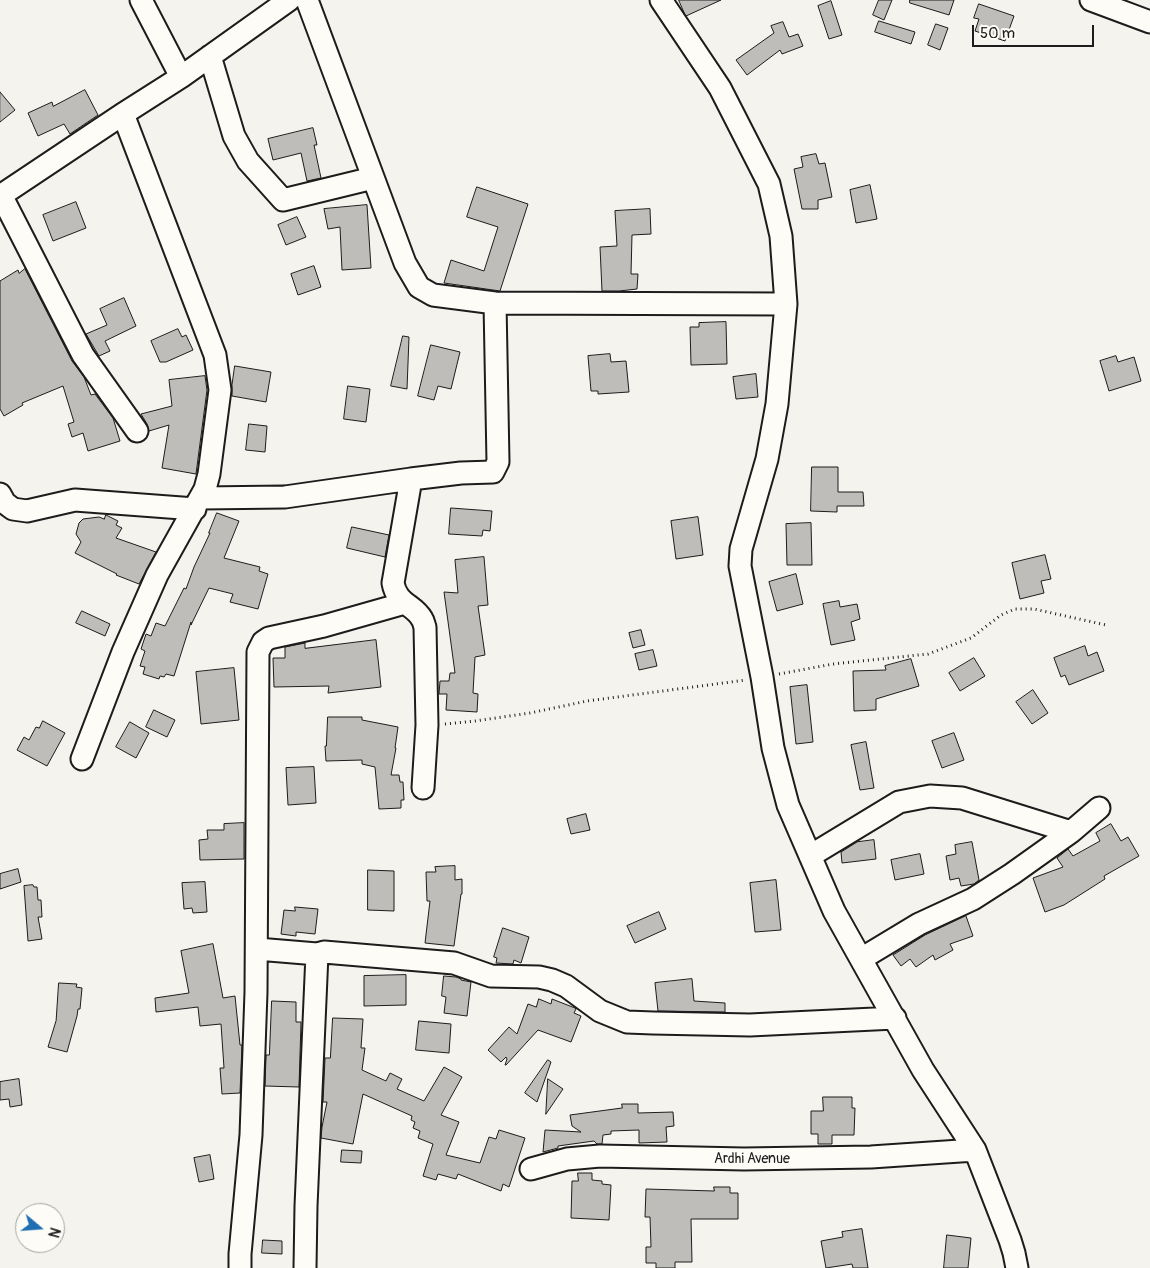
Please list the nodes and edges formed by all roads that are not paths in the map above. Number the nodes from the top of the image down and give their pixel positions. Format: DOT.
graph roads {
  1 [pos="141,0"];
  2 [pos="289,0"];
  3 [pos="307,0"];
  4 [pos="662,0"];
  5 [pos="1092,0"];
  6 [pos="1150,22"];
  7 [pos="210,56"];
  8 [pos="181,78"];
  9 [pos="123,114"];
  10 [pos="373,178"];
  11 [pos="0,195"];
  12 [pos="495,303"];
  13 [pos="786,304"];
  14 [pos="137,431"];
  15 [pos="411,479"];
  16 [pos="0,494"];
  17 [pos="198,503"];
  18 [pos="405,603"];
  19 [pos="82,759"];
  20 [pos="423,788"];
  21 [pos="1099,808"];
  22 [pos="1071,832"];
  23 [pos="810,856"];
  24 [pos="257,949"];
  25 [pos="317,954"];
  26 [pos="861,959"];
  27 [pos="894,1018"];
  28 [pos="975,1150"];
  29 [pos="531,1169"];
  30 [pos="240,1268"];
  31 [pos="305,1268"];
  32 [pos="1017,1268"];
  1 -- 8 [label="street"];
  2 -- 7 [label="street"];
  3 -- 10 [label="street"];
  4 -- 13 [label="street"];
  5 -- 6 [label="street"];
  7 -- 8 [label="street"];
  7 -- 10 [label="street"];
  8 -- 9 [label="street"];
  9 -- 11 [label="street"];
  9 -- 17 [label="street"];
  10 -- 12 [label="street"];
  11 -- 14 [label="street"];
  12 -- 13 [label="street"];
  12 -- 15 [label="street"];
  13 -- 23 [label="street"];
  15 -- 17 [label="street"];
  15 -- 18 [label="street"];
  16 -- 17 [label="street"];
  17 -- 19 [label="street"];
  18 -- 20 [label="street"];
  18 -- 24 [label="street"];
  21 -- 22 [label="street"];
  22 -- 23 [label="street"];
  22 -- 26 [label="street"];
  23 -- 26 [label="street"];
  24 -- 25 [label="street"];
  24 -- 30 [label="street"];
  25 -- 27 [label="street"];
  25 -- 31 [label="street"];
  26 -- 27 [label="street"];
  27 -- 28 [label="street"];
  28 -- 29 [label="street, Ardhi Avenue"];
  28 -- 32 [label="street"];
}
